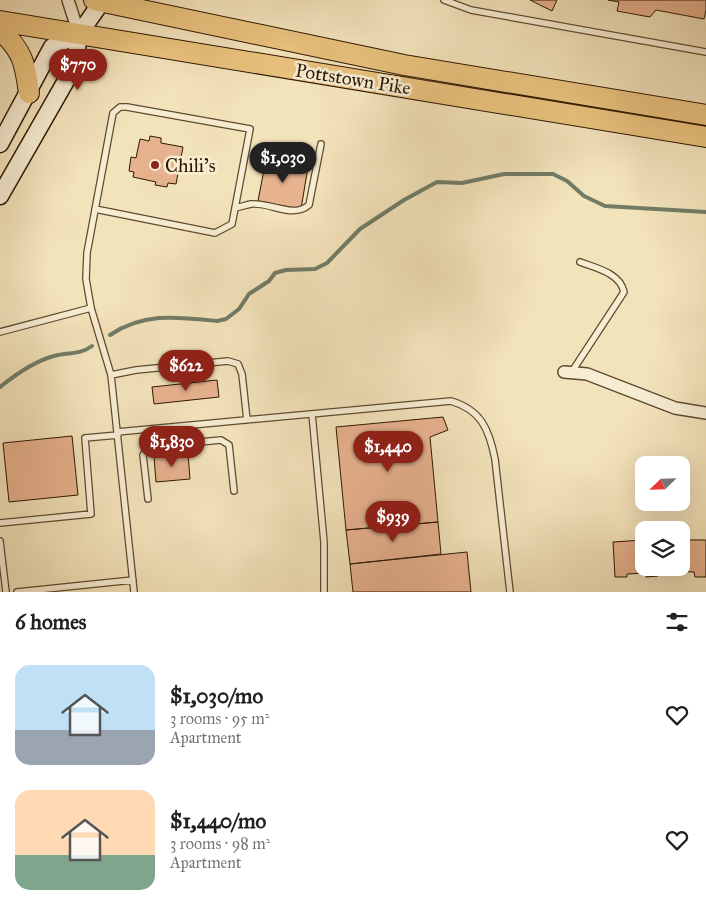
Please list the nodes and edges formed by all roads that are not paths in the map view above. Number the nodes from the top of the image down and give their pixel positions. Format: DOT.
graph roads {
  1 [pos="68,0"];
  2 [pos="160,0"];
  3 [pos="444,0"];
  4 [pos="99,1"];
  5 [pos="179,18"];
  6 [pos="0,21"];
  7 [pos="0,30"];
  8 [pos="79,34"];
  9 [pos="706,52"];
  10 [pos="29,92"];
  11 [pos="706,115"];
  12 [pos="706,137"];
  13 [pos="0,144"];
  14 [pos="320,144"];
  15 [pos="0,196"];
  16 [pos="235,208"];
  17 [pos="95,209"];
  18 [pos="580,262"];
  19 [pos="91,308"];
  20 [pos="0,332"];
  21 [pos="568,372"];
  22 [pos="111,375"];
  23 [pos="706,413"];
  24 [pos="312,414"];
  25 [pos="247,420"];
  26 [pos="118,433"];
  27 [pos="234,491"];
  28 [pos="148,499"];
  29 [pos="0,522"];
  30 [pos="0,541"];
  31 [pos="133,580"];
  32 [pos="6,592"];
  33 [pos="17,592"];
  34 [pos="134,592"];
  35 [pos="324,592"];
  36 [pos="510,592"];
  1 -- 8 [label="street"];
  2 -- 5 [label="highway"];
  3 -- 9 [label="lane"];
  4 -- 5 [label="highway, Pottstown Pike"];
  4 -- 8 [label="street"];
  5 -- 11 [label="highway, Pottstown Pike"];
  6 -- 8 [label="highway, Pottstown Pike"];
  7 -- 10 [label="highway"];
  8 -- 10 [label="street"];
  8 -- 12 [label="highway, Pottstown Pike"];
  8 -- 15 [label="street"];
  10 -- 13 [label="street"];
  14 -- 16 [label="lane"];
  16 -- 17 [label="lane"];
  16 -- 17 [label="lane"];
  17 -- 19 [label="lane"];
  18 -- 21 [label="lane"];
  19 -- 20 [label="lane"];
  19 -- 22 [label="lane"];
  21 -- 23 [label="street"];
  22 -- 25 [label="lane"];
  22 -- 26 [label="lane"];
  24 -- 25 [label="lane"];
  24 -- 35 [label="lane"];
  24 -- 36 [label="lane"];
  25 -- 26 [label="lane"];
  26 -- 29 [label="lane"];
  26 -- 31 [label="lane"];
  27 -- 28 [label="lane"];
  30 -- 32 [label="lane"];
  31 -- 33 [label="lane"];
  31 -- 34 [label="lane"];
}
